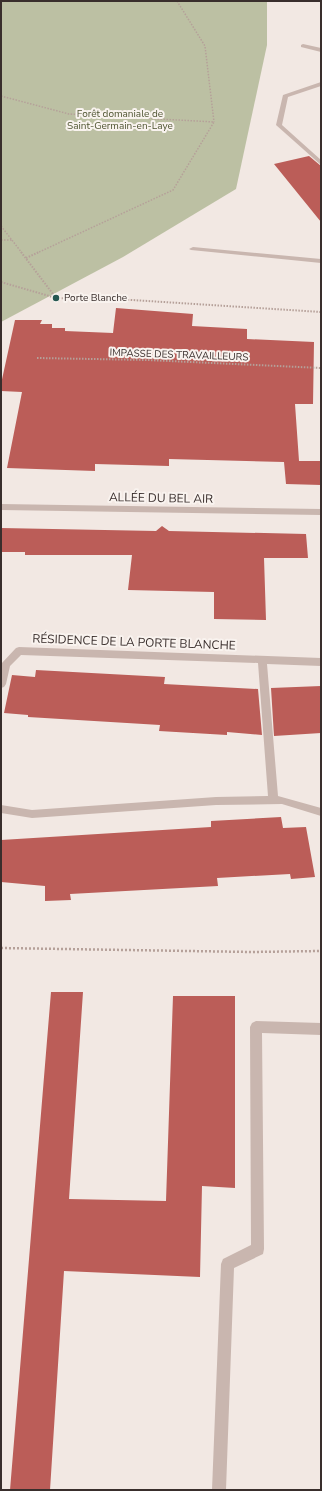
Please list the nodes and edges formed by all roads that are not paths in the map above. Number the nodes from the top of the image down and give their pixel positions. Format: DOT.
graph roads {
  1 [pos="303,46"];
  2 [pos="321,50"];
  3 [pos="321,84"];
  4 [pos="321,164"];
  5 [pos="193,249"];
  6 [pos="321,261"];
  7 [pos="1,507"];
  8 [pos="321,512"];
  9 [pos="262,660"];
  10 [pos="321,662"];
  11 [pos="1,684"];
  12 [pos="273,800"];
  13 [pos="1,809"];
  14 [pos="321,812"];
  15 [pos="321,1029"];
  16 [pos="219,1490"];
  1 -- 2 [label="street"];
  3 -- 4 [label="street"];
  5 -- 6 [label="street"];
  7 -- 8 [label="street, ALLÉE DU BEL AIR"];
  9 -- 10 [label="street, RÉSIDENCE DE LA PORTE BLANCHE"];
  9 -- 11 [label="street, RÉSIDENCE DE LA PORTE BLANCHE"];
  9 -- 12 [label="street"];
  12 -- 13 [label="street"];
  12 -- 14 [label="street"];
  15 -- 16 [label="street"];
}
